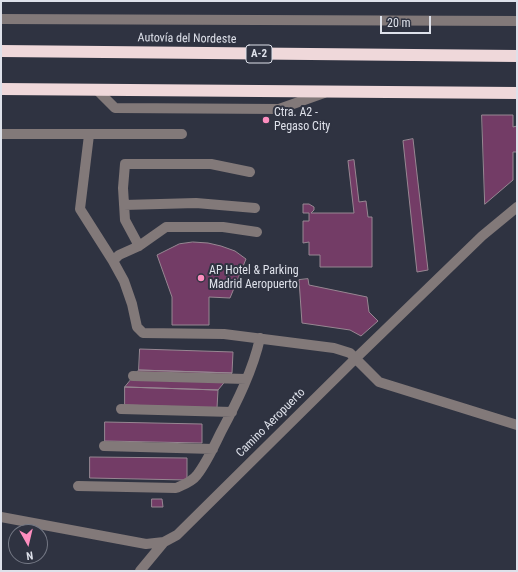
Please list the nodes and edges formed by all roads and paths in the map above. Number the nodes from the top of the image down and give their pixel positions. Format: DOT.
graph roads {
  1 [pos="1,18"];
  2 [pos="517,21"];
  3 [pos="1,51"];
  4 [pos="517,56"];
  5 [pos="1,89"];
  6 [pos="96,89"];
  7 [pos="329,91"];
  8 [pos="517,93"];
  9 [pos="1,134"];
  10 [pos="89,134"];
  11 [pos="182,134"];
  12 [pos="250,172"];
  13 [pos="124,205"];
  14 [pos="255,208"];
  15 [pos="517,208"];
  16 [pos="257,232"];
  17 [pos="139,246"];
  18 [pos="113,261"];
  19 [pos="260,338"];
  20 [pos="355,359"];
  21 [pos="133,376"];
  22 [pos="246,379"];
  23 [pos="120,409"];
  24 [pos="232,412"];
  25 [pos="517,425"];
  26 [pos="104,446"];
  27 [pos="213,449"];
  28 [pos="78,486"];
  29 [pos="1,517"];
  30 [pos="164,542"];
  31 [pos="140,571"];
  1 -- 2 [label="street"];
  3 -- 4 [label="highway, Autovía del Nordeste / A-2"];
  5 -- 6 [label="highway"];
  6 -- 7 [label="highway"];
  6 -- 7 [label="street"];
  7 -- 8 [label="highway"];
  9 -- 10 [label="street"];
  10 -- 11 [label="street"];
  10 -- 18 [label="street"];
  12 -- 13 [label="street"];
  13 -- 14 [label="street"];
  13 -- 17 [label="street"];
  15 -- 20 [label="street, Camino Aeropuerto"];
  16 -- 17 [label="street"];
  17 -- 18 [label="street"];
  18 -- 19 [label="street"];
  19 -- 20 [label="street"];
  19 -- 22 [label="street"];
  20 -- 25 [label="street"];
  20 -- 30 [label="street, Camino Aeropuerto"];
  21 -- 22 [label="street"];
  22 -- 24 [label="street"];
  23 -- 24 [label="street"];
  24 -- 27 [label="street"];
  26 -- 27 [label="street"];
  27 -- 28 [label="street"];
  29 -- 30 [label="street, Camino Aeropuerto"];
  30 -- 31 [label="street"];
}
